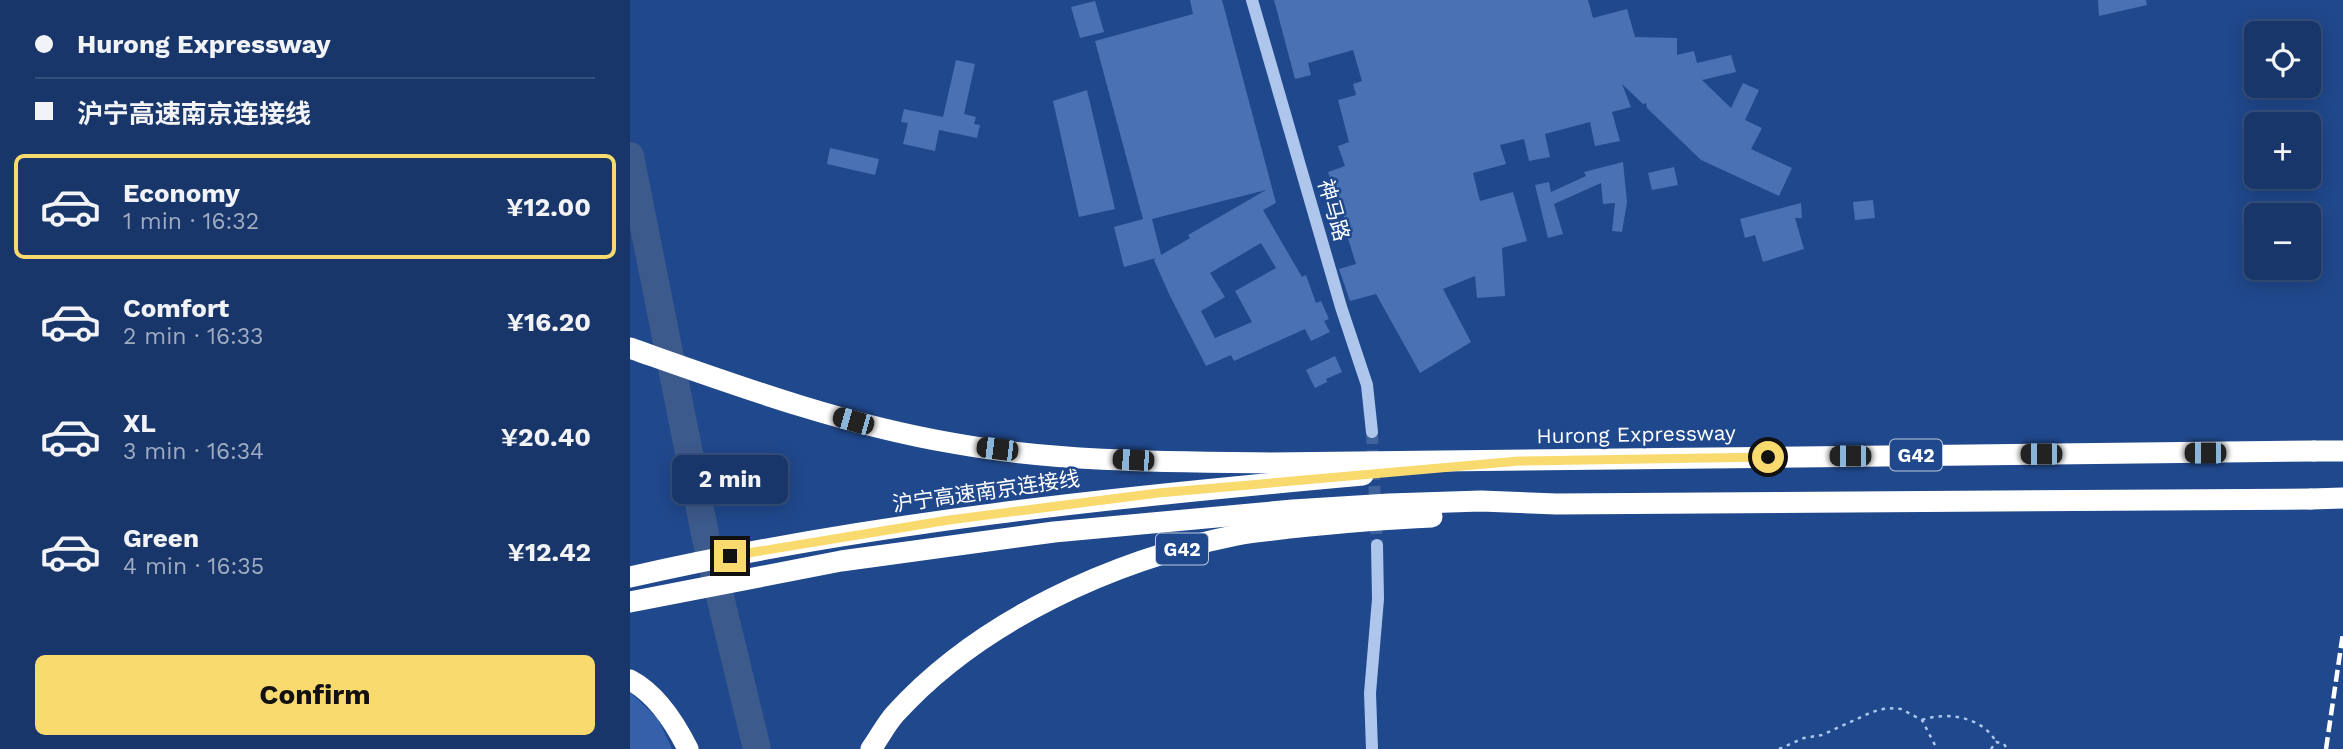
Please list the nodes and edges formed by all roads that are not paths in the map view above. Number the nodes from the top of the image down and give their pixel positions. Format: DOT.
graph roads {
  1 [pos="1252,0"];
  2 [pos="630,348"];
  3 [pos="1372,432"];
  4 [pos="2343,451"];
  5 [pos="1519,461"];
  6 [pos="2343,498"];
  7 [pos="1556,504"];
  8 [pos="1377,545"];
  9 [pos="630,577"];
  10 [pos="630,602"];
  11 [pos="630,680"];
  12 [pos="894,715"];
  13 [pos="688,749"];
  14 [pos="861,749"];
  15 [pos="871,749"];
  16 [pos="1372,749"];
  1 -- 3 [label="street, 神马路"];
  2 -- 5 [label="highway, G42"];
  4 -- 5 [label="highway, Hurong Expressway / G42, bridge"];
  5 -- 9 [label="highway, 沪宁高速南京连接线 / G42"];
  6 -- 7 [label="highway, G42, bridge"];
  7 -- 10 [label="highway, G42"];
  7 -- 12 [label="highway, G42"];
  8 -- 16 [label="street"];
  11 -- 13 [label="highway"];
  12 -- 14 [label="highway"];
  12 -- 15 [label="highway, G42"];
}
